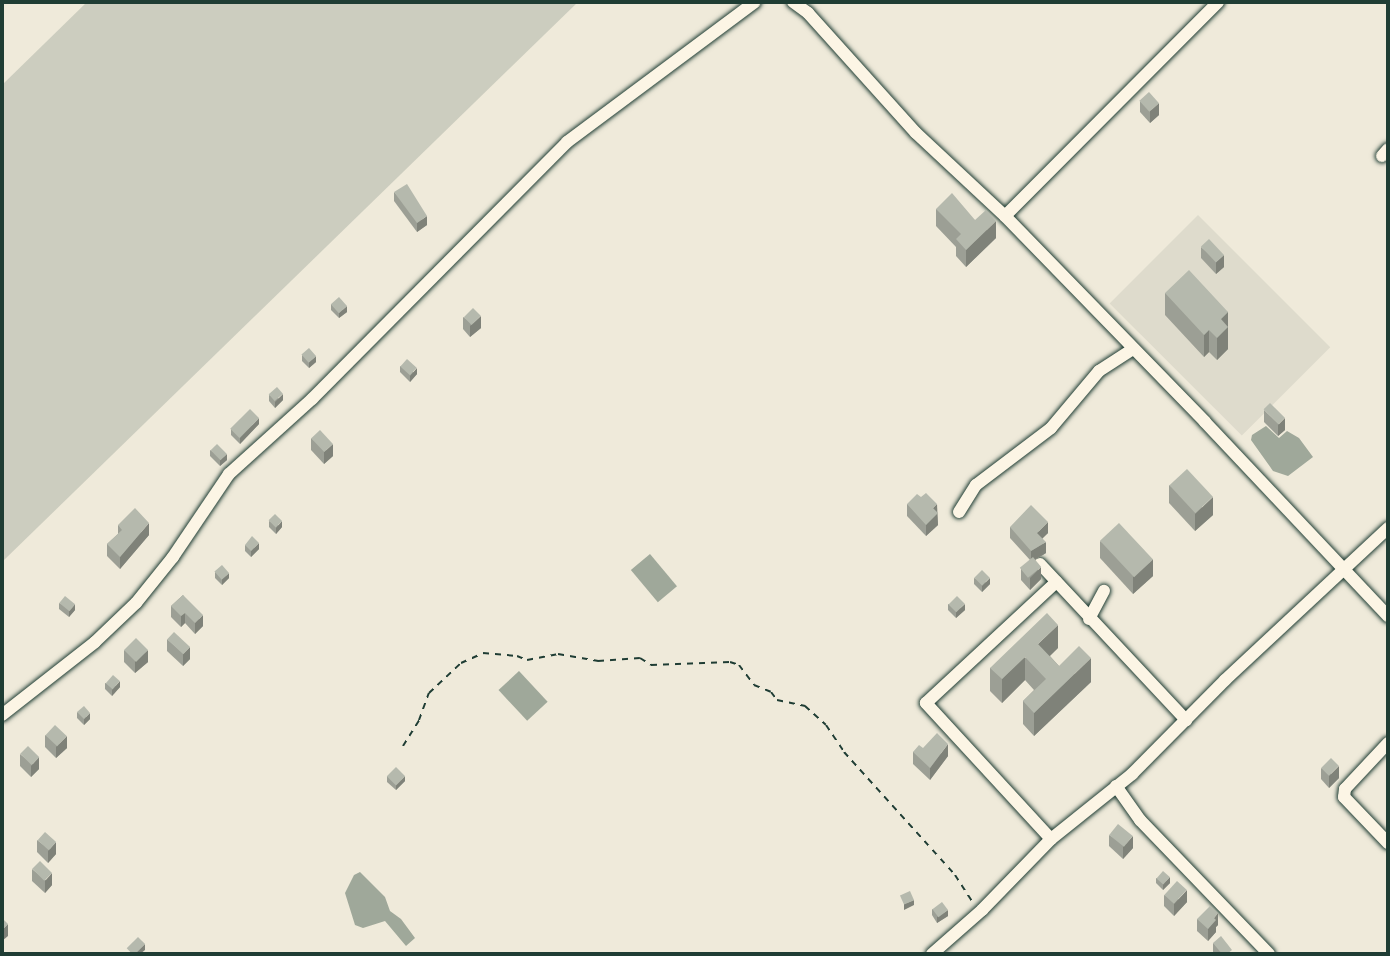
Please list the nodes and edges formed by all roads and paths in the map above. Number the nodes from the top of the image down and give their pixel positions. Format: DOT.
graph roads {
  1 [pos="755,2"];
  2 [pos="793,2"];
  3 [pos="1218,2"];
  4 [pos="1005,216"];
  5 [pos="1133,349"];
  6 [pos="959,512"];
  7 [pos="1388,528"];
  8 [pos="1040,564"];
  9 [pos="1344,569"];
  10 [pos="1056,582"];
  11 [pos="1104,591"];
  12 [pos="1388,616"];
  13 [pos="1089,619"];
  14 [pos="2,715"];
  15 [pos="1186,720"];
  16 [pos="1388,743"];
  17 [pos="403,746"];
  18 [pos="1116,786"];
  19 [pos="1051,839"];
  20 [pos="1388,843"];
  21 [pos="982,910"];
  22 [pos="932,954"];
  23 [pos="1269,954"];
  1 -- 14 [label="street"];
  2 -- 4 [label="street"];
  3 -- 4 [label="street"];
  4 -- 5 [label="street"];
  5 -- 6 [label="street"];
  5 -- 9 [label="street"];
  7 -- 9 [label="street"];
  8 -- 10 [label="street"];
  9 -- 12 [label="street"];
  9 -- 15 [label="street"];
  10 -- 13 [label="street"];
  10 -- 19 [label="street"];
  11 -- 13 [label="street"];
  13 -- 15 [label="street"];
  15 -- 18 [label="street"];
  16 -- 20 [label="street"];
  17 -- 21 [label="path"];
  18 -- 19 [label="street"];
  18 -- 23 [label="street"];
  19 -- 21 [label="street"];
  21 -- 22 [label="street"];
}
